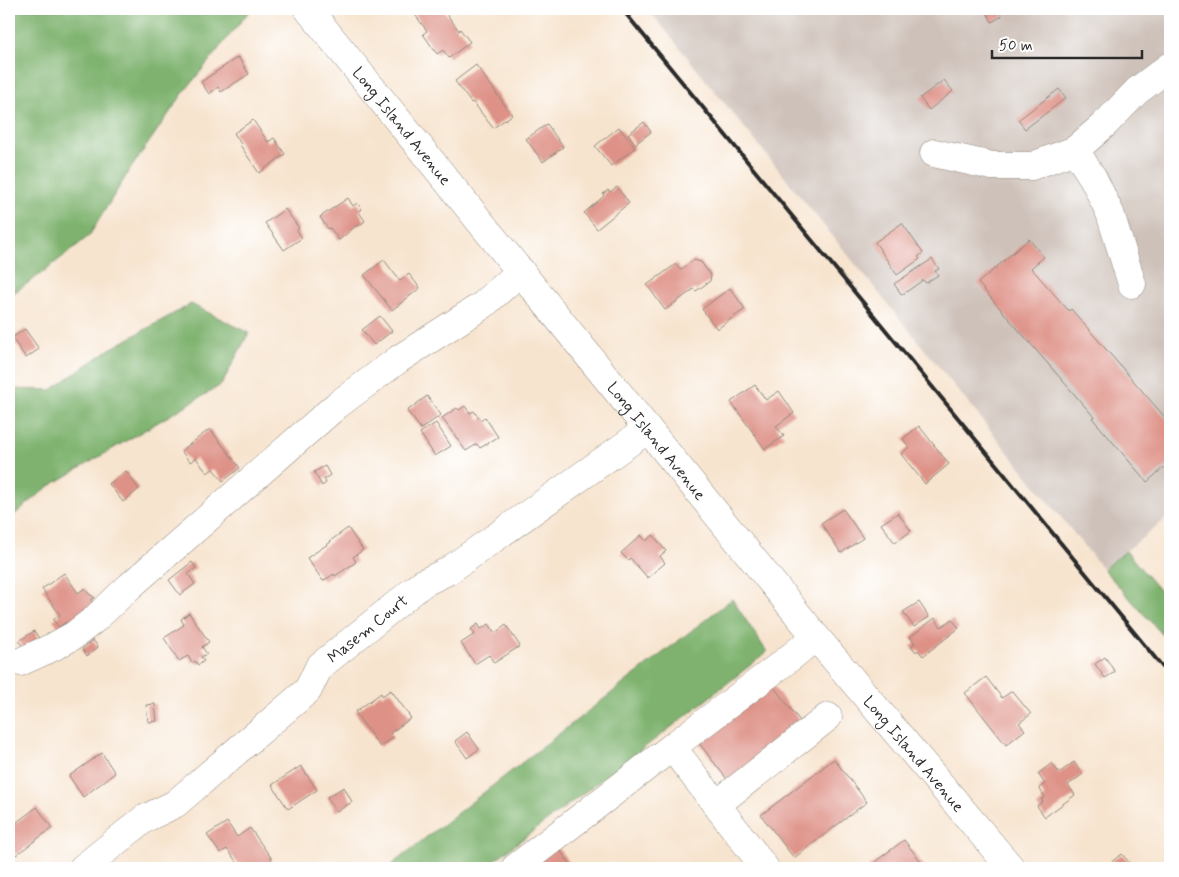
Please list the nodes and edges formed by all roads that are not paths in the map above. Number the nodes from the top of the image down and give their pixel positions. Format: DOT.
graph roads {
  1 [pos="308,9"];
  2 [pos="1170,66"];
  3 [pos="1075,150"];
  4 [pos="934,153"];
  5 [pos="521,271"];
  6 [pos="1132,284"];
  7 [pos="648,428"];
  8 [pos="816,637"];
  9 [pos="20,662"];
  10 [pos="828,717"];
  11 [pos="672,747"];
  12 [pos="717,804"];
  13 [pos="83,868"];
  14 [pos="516,868"];
  15 [pos="766,868"];
  16 [pos="1011,868"];
  1 -- 5 [label="street, Long Island Avenue"];
  2 -- 3 [label="street"];
  3 -- 4 [label="street"];
  3 -- 6 [label="street"];
  5 -- 7 [label="street, Long Island Avenue"];
  5 -- 9 [label="street"];
  7 -- 8 [label="street, Long Island Avenue"];
  7 -- 13 [label="street, Masem Court"];
  8 -- 11 [label="street"];
  8 -- 16 [label="street, Long Island Avenue"];
  10 -- 12 [label="street"];
  11 -- 12 [label="street"];
  11 -- 14 [label="street"];
  12 -- 15 [label="street"];
}
